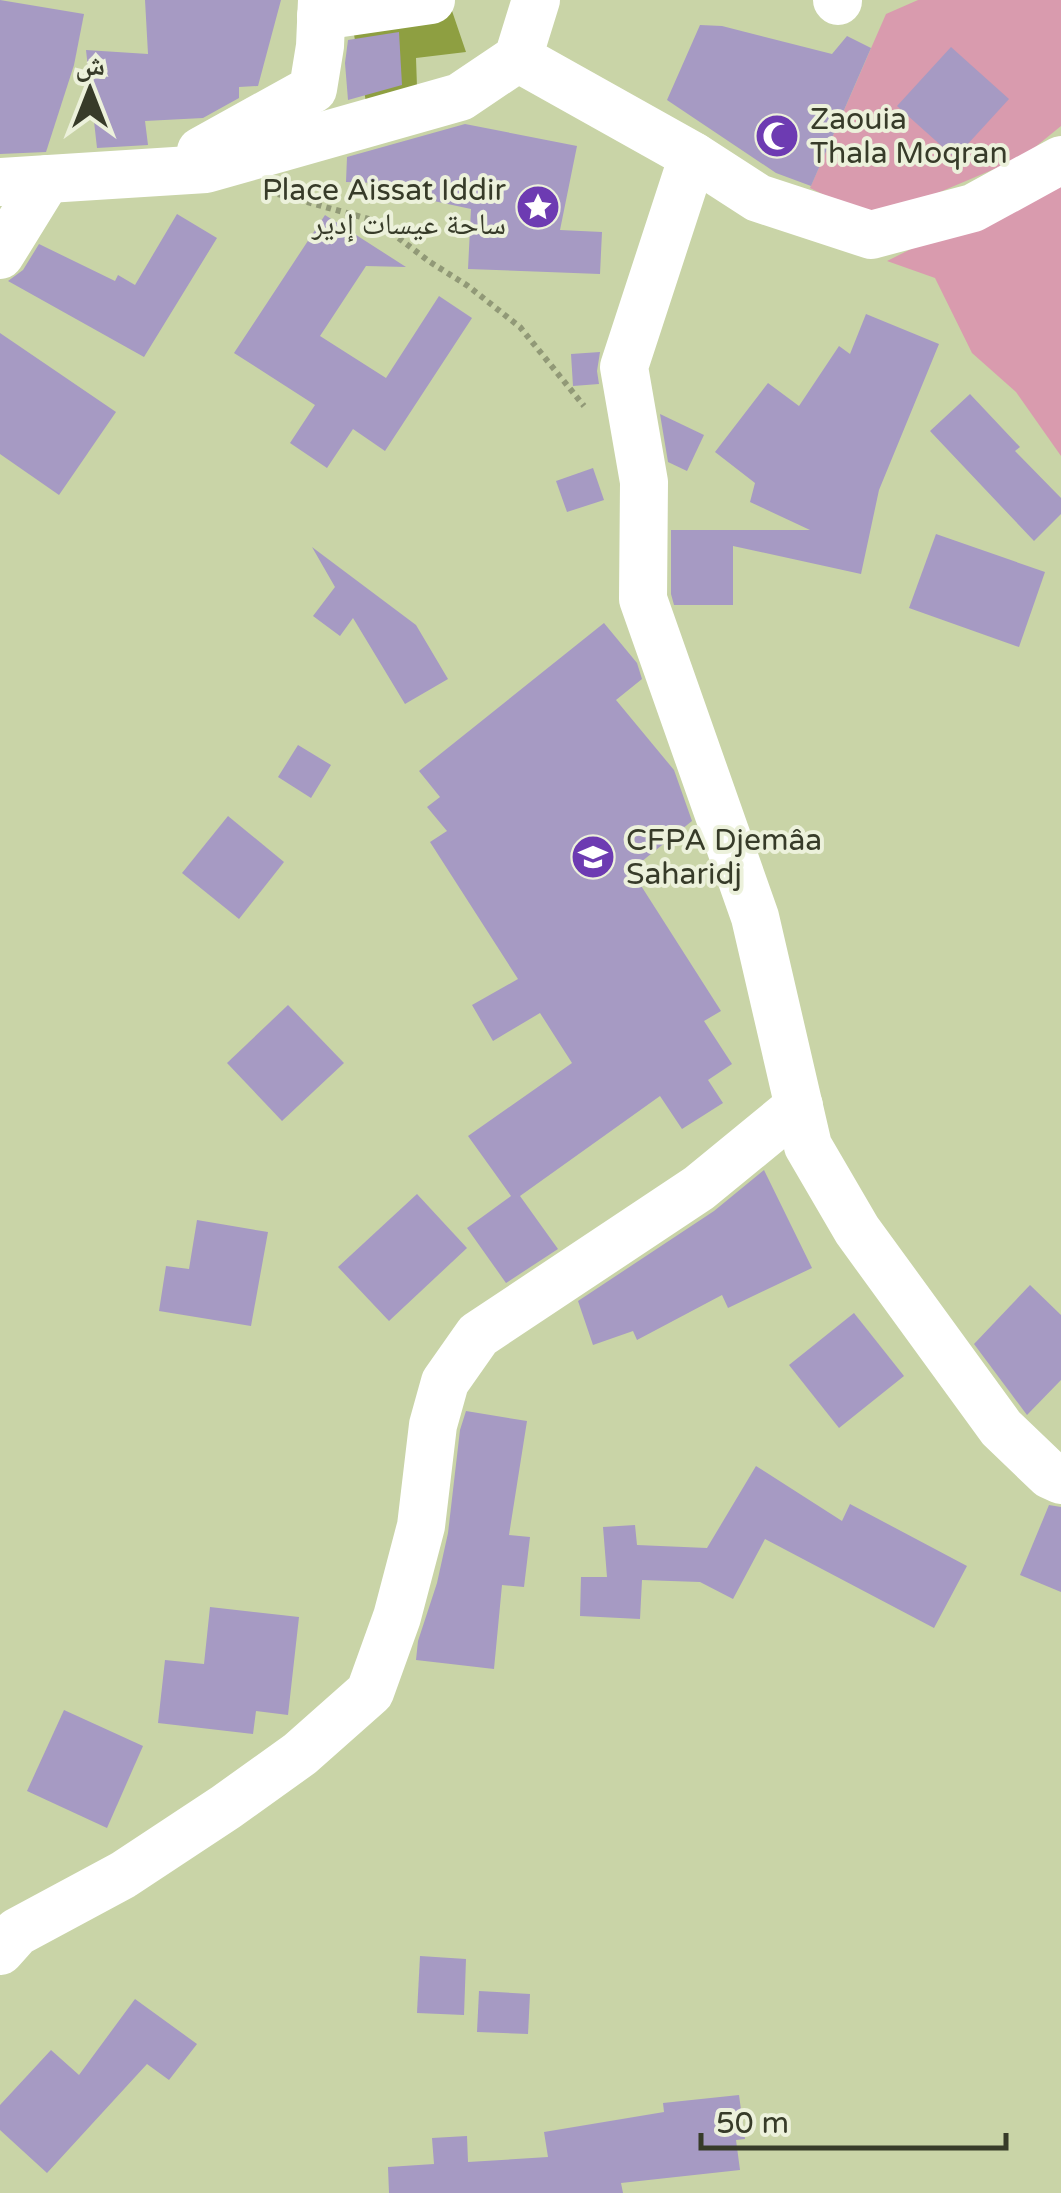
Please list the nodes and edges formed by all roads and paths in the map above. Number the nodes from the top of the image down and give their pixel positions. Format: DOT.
graph roads {
  1 [pos="431,0"];
  2 [pos="536,0"];
  3 [pos="321,6"];
  4 [pos="518,58"];
  5 [pos="693,156"];
  6 [pos="1061,160"];
  7 [pos="158,174"];
  8 [pos="47,180"];
  9 [pos="0,182"];
  10 [pos="274,193"];
  11 [pos="0,254"];
  12 [pos="589,413"];
  13 [pos="798,1106"];
  14 [pos="1061,1480"];
  15 [pos="0,1951"];
  1 -- 3 [label="street"];
  2 -- 4 [label="street"];
  3 -- 7 [label="street"];
  4 -- 5 [label="street"];
  4 -- 7 [label="street"];
  5 -- 6 [label="street"];
  5 -- 13 [label="street"];
  7 -- 8 [label="street"];
  8 -- 9 [label="street"];
  8 -- 11 [label="street"];
  10 -- 12 [label="path"];
  13 -- 14 [label="street"];
  13 -- 15 [label="street"];
}
